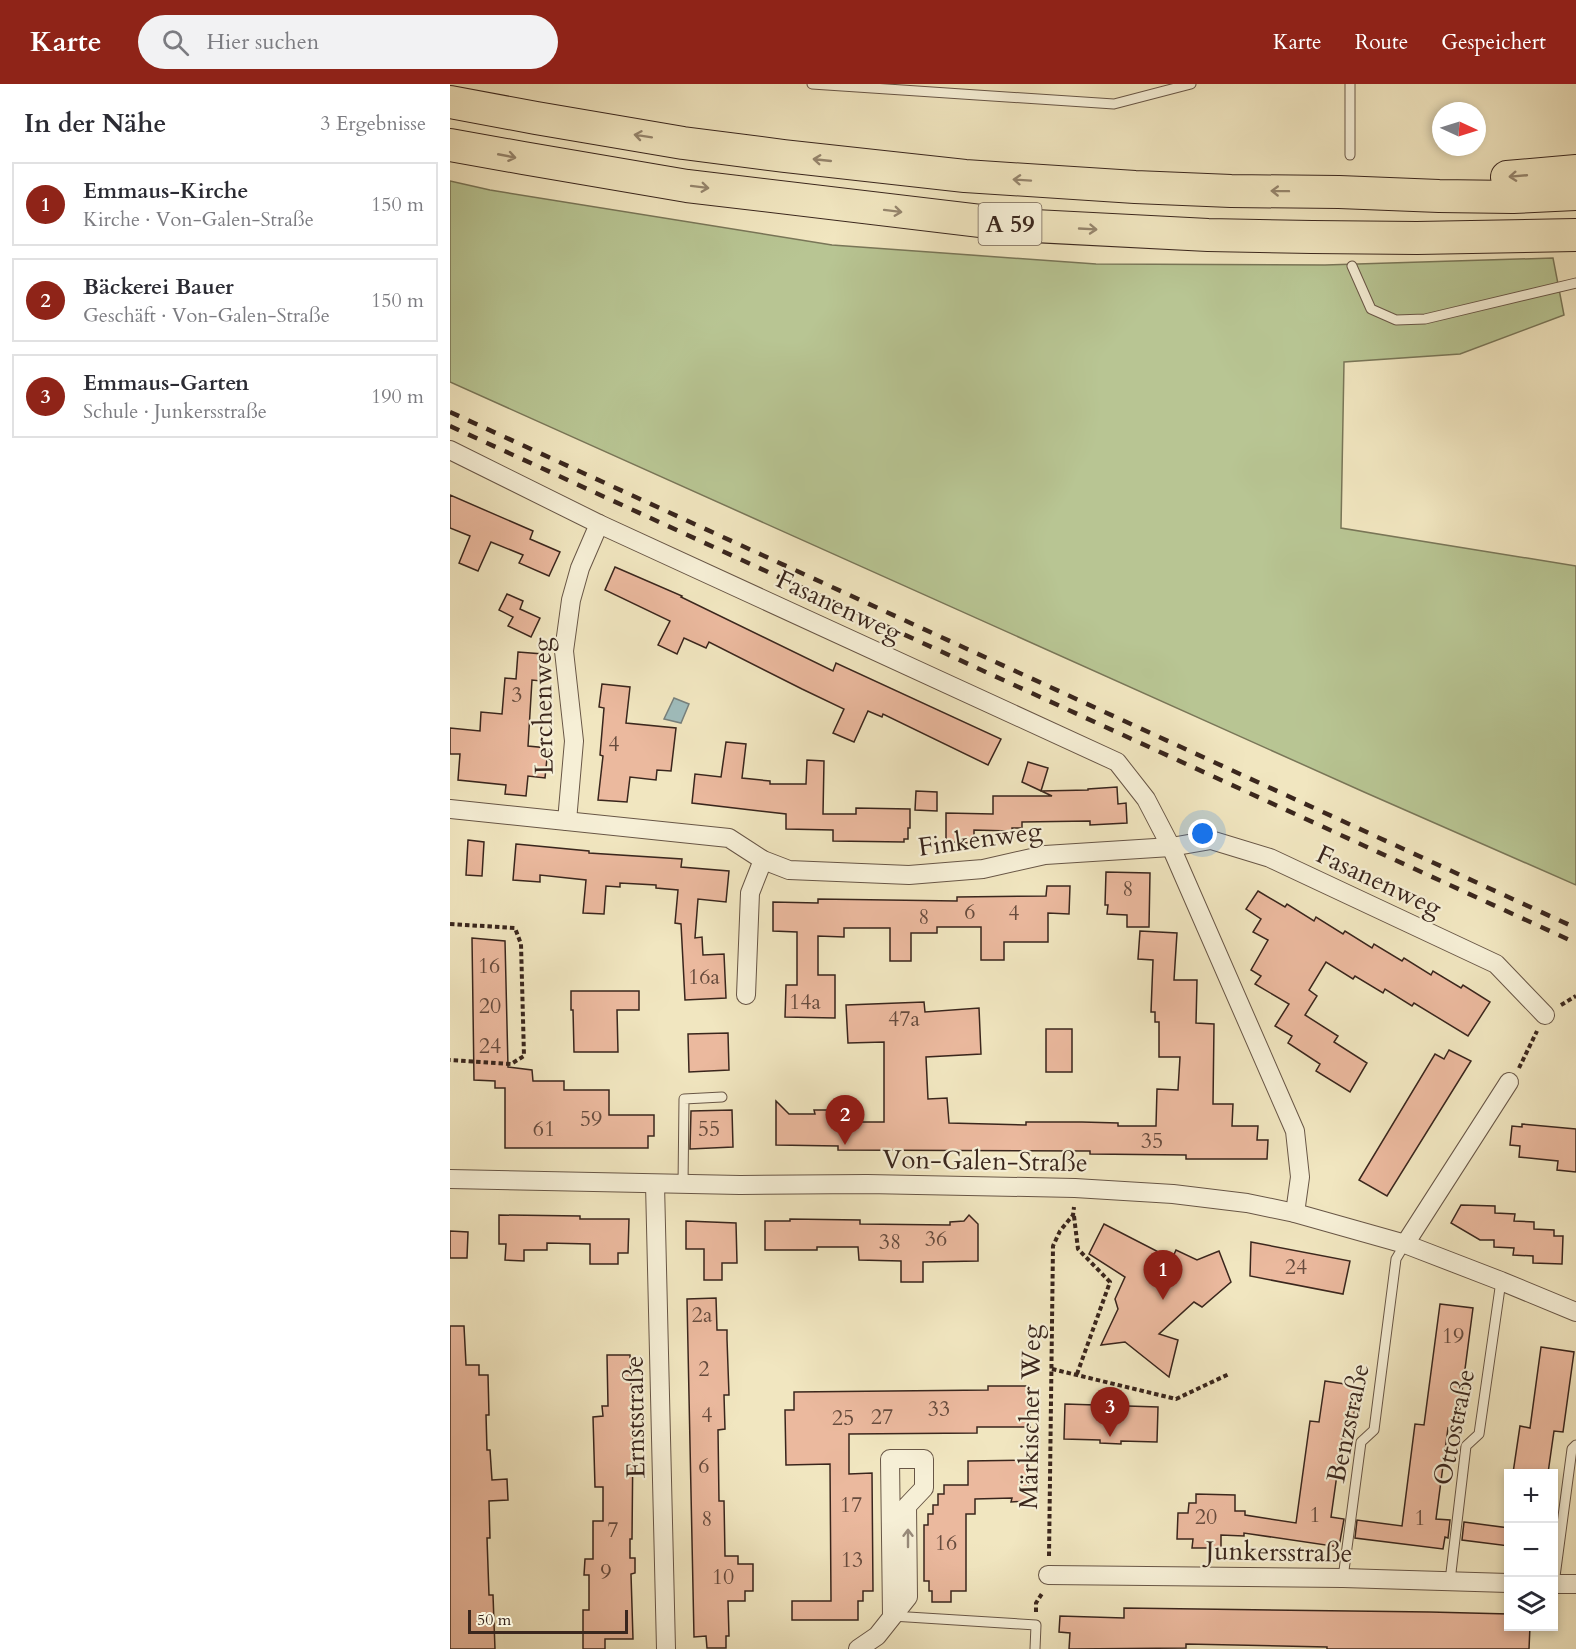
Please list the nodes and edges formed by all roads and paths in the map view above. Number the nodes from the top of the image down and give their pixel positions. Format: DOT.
graph roads {
  1 [pos="812,84"];
  2 [pos="1191,84"];
  3 [pos="1350,84"];
  4 [pos="450,102"];
  5 [pos="450,145"];
  6 [pos="1350,154"];
  7 [pos="1576,171"];
  8 [pos="1338,192"];
  9 [pos="1576,194"];
  10 [pos="1576,235"];
  11 [pos="1352,266"];
  12 [pos="1576,283"];
  13 [pos="450,450"];
  14 [pos="599,524"];
  15 [pos="450,809"];
  16 [pos="567,821"];
  17 [pos="1171,847"];
  18 [pos="763,860"];
  19 [pos="450,924"];
  20 [pos="746,995"];
  21 [pos="1545,1015"];
  22 [pos="450,1060"];
  23 [pos="1509,1082"];
  24 [pos="722,1097"];
  25 [pos="450,1179"];
  26 [pos="655,1184"];
  27 [pos="682,1185"];
  28 [pos="1075,1188"];
  29 [pos="1295,1213"];
  30 [pos="1074,1215"];
  31 [pos="1405,1244"];
  32 [pos="1501,1281"];
  33 [pos="1576,1312"];
  34 [pos="1052,1369"];
  35 [pos="1077,1374"];
  36 [pos="1229,1374"];
  37 [pos="1576,1445"];
  38 [pos="1048,1575"];
  39 [pos="1555,1577"];
  40 [pos="1343,1578"];
  41 [pos="1450,1581"];
  42 [pos="1504,1583"];
  43 [pos="1558,1584"];
  44 [pos="1576,1584"];
  45 [pos="892,1616"];
  46 [pos="1036,1625"];
  47 [pos="666,1649"];
  48 [pos="858,1649"];
  49 [pos="1035,1649"];
  1 -- 2 [label="lane"];
  3 -- 6 [label="lane"];
  8 -- 4 [label="highway, A 59, one-way"];
  5 -- 10 [label="highway, A 59, one-way"];
  7 -- 8 [label="highway, A 59, one-way"];
  8 -- 9 [label="highway, A 59"];
  11 -- 12 [label="lane"];
  13 -- 14 [label="street, Fasanenweg"];
  14 -- 16 [label="street, Lerchenweg"];
  14 -- 17 [label="street, Fasanenweg"];
  15 -- 16 [label="street, Finkenweg"];
  16 -- 18 [label="street, Finkenweg"];
  17 -- 18 [label="street, Finkenweg"];
  17 -- 21 [label="street, Fasanenweg"];
  17 -- 29 [label="street, Fasanenweg"];
  18 -- 20 [label="street"];
  19 -- 22 [label="path"];
  23 -- 31 [label="street"];
  24 -- 27 [label="lane"];
  25 -- 26 [label="street, Von-Galen-Straße"];
  26 -- 27 [label="street, Von-Galen-Straße"];
  26 -- 47 [label="street, Ernststraße"];
  27 -- 28 [label="street, Von-Galen-Straße"];
  28 -- 29 [label="street, Von-Galen-Straße"];
  28 -- 30 [label="path"];
  29 -- 31 [label="street, Von-Galen-Straße"];
  30 -- 34 [label="path, Märkischer Weg"];
  30 -- 35 [label="path"];
  31 -- 32 [label="street, Von-Galen-Straße"];
  31 -- 40 [label="lane, Benzstraße"];
  32 -- 33 [label="street, Von-Galen-Straße"];
  32 -- 41 [label="lane, Ottostraße"];
  34 -- 35 [label="path"];
  34 -- 38 [label="path, Märkischer Weg"];
  35 -- 36 [label="path"];
  37 -- 39 [label="lane"];
  38 -- 40 [label="street, Junkersstraße"];
  38 -- 46 [label="path, Märkischer Weg"];
  40 -- 41 [label="street, Junkersstraße"];
  41 -- 42 [label="street, Junkersstraße"];
  43 -- 44 [label="street"];
  45 -- 45 [label="street, one-way"];
  45 -- 46 [label="lane"];
  45 -- 48 [label="street"];
  46 -- 49 [label="lane"];
}
